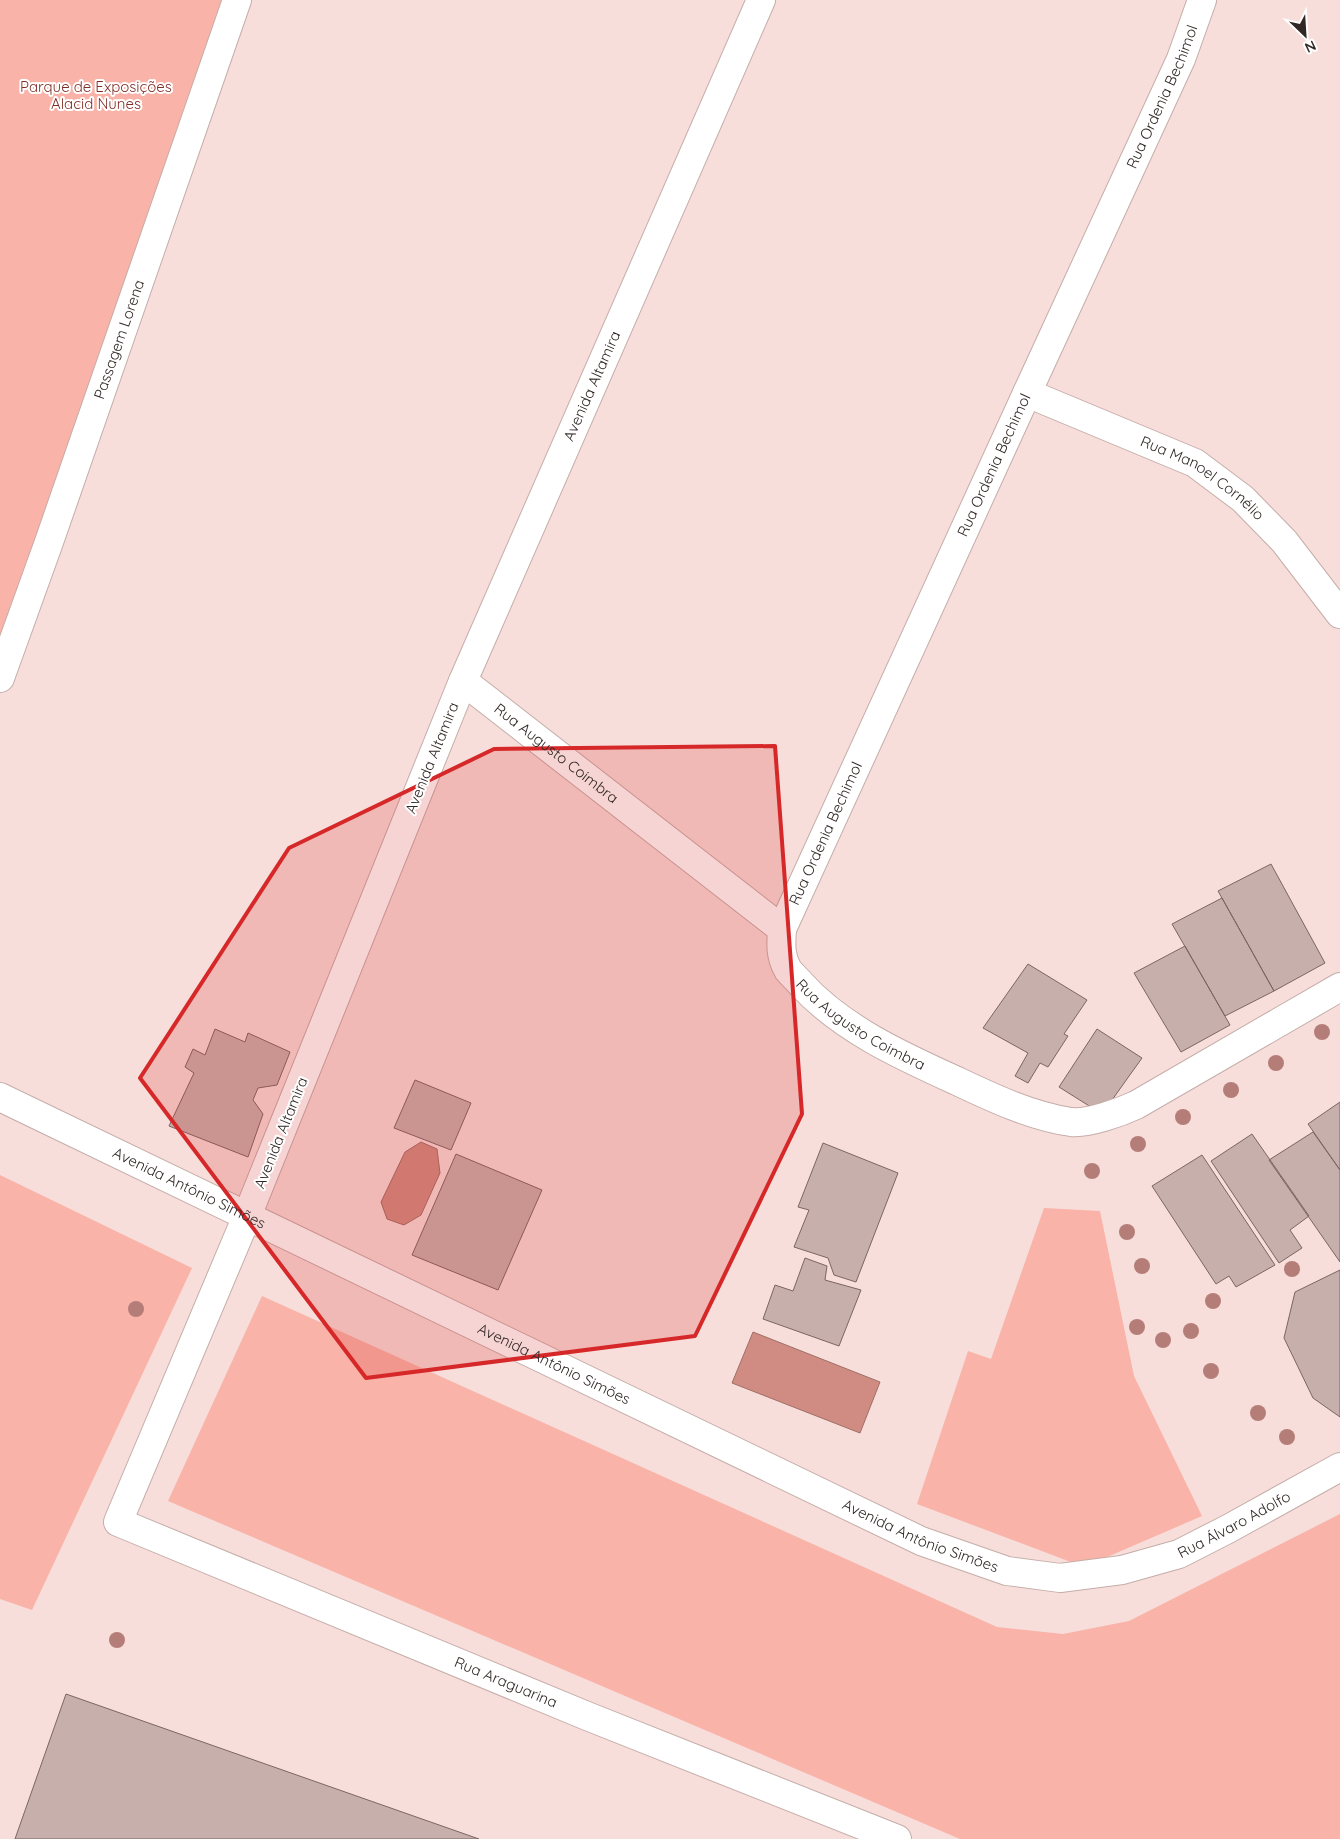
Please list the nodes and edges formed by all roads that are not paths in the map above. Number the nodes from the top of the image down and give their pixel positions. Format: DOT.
graph roads {
  1 [pos="237,0"];
  2 [pos="761,0"];
  3 [pos="1202,0"];
  4 [pos="1027,393"];
  5 [pos="1340,614"];
  6 [pos="0,678"];
  7 [pos="463,681"];
  8 [pos="782,930"];
  9 [pos="1340,987"];
  10 [pos="0,1097"];
  11 [pos="247,1216"];
  12 [pos="1340,1467"];
  13 [pos="118,1522"];
  14 [pos="1122,1570"];
  15 [pos="897,1839"];
  1 -- 6 [label="street, Passagem Lorena"];
  2 -- 7 [label="street, Avenida Altamira"];
  3 -- 4 [label="street, Rua Ordenia Bechimol"];
  4 -- 5 [label="street, Rua Manoel Cornélio"];
  4 -- 8 [label="street, Rua Ordenia Bechimol"];
  7 -- 8 [label="street, Rua Augusto Coimbra"];
  7 -- 11 [label="street, Avenida Altamira"];
  8 -- 9 [label="street, Rua Augusto Coimbra"];
  10 -- 11 [label="street, Avenida Antônio Simões"];
  11 -- 13 [label="street, Avenida Altamira"];
  11 -- 14 [label="street, Avenida Antônio Simões"];
  12 -- 14 [label="street, Rua Álvaro Adolfo"];
  13 -- 15 [label="street, Rua Araguarina"];
}
